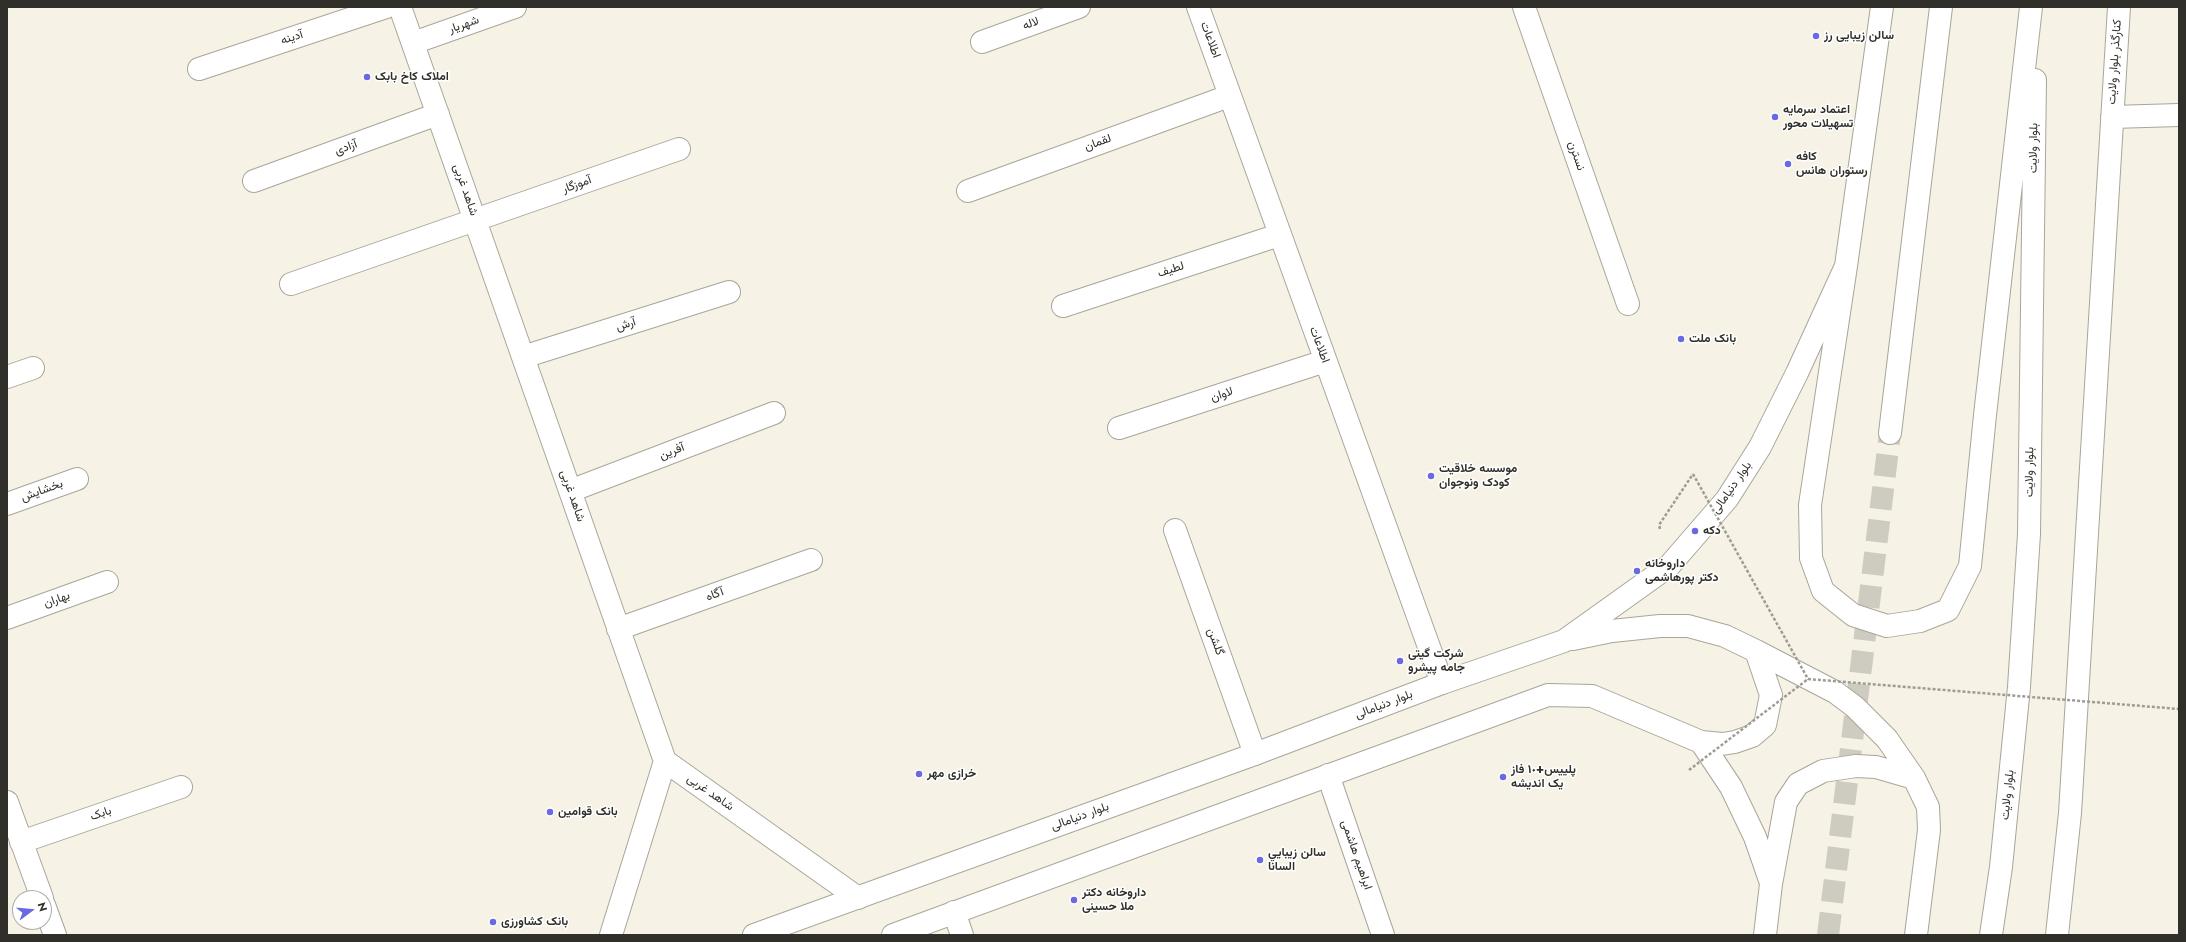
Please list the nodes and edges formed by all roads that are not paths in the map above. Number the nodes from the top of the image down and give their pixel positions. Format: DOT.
graph roads {
  1 [pos="386,7"];
  2 [pos="400,7"];
  3 [pos="515,7"];
  4 [pos="1080,7"];
  5 [pos="1198,7"];
  6 [pos="1524,7"];
  7 [pos="1882,7"];
  8 [pos="1941,7"];
  9 [pos="2031,7"];
  10 [pos="2035,7"];
  11 [pos="2118,7"];
  12 [pos="982,42"];
  13 [pos="413,43"];
  14 [pos="199,69"];
  15 [pos="1229,96"];
  16 [pos="438,114"];
  17 [pos="2179,115"];
  18 [pos="2112,117"];
  19 [pos="679,149"];
  20 [pos="254,181"];
  21 [pos="968,191"];
  22 [pos="476,221"];
  23 [pos="1279,235"];
  24 [pos="1846,266"];
  25 [pos="291,284"];
  26 [pos="728,292"];
  27 [pos="1628,304"];
  28 [pos="1063,306"];
  29 [pos="523,357"];
  30 [pos="1325,361"];
  31 [pos="33,368"];
  32 [pos="7,377"];
  33 [pos="774,412"];
  34 [pos="1119,428"];
  35 [pos="1890,433"];
  36 [pos="77,479"];
  37 [pos="570,491"];
  38 [pos="7,504"];
  39 [pos="1175,530"];
  40 [pos="811,560"];
  41 [pos="107,582"];
  42 [pos="7,618"];
  43 [pos="618,629"];
  44 [pos="1564,641"];
  45 [pos="1756,651"];
  46 [pos="1442,683"];
  47 [pos="1701,742"];
  48 [pos="1255,754"];
  49 [pos="665,761"];
  50 [pos="1328,775"];
  51 [pos="1914,778"];
  52 [pos="181,787"];
  53 [pos="7,802"];
  54 [pos="22,842"];
  55 [pos="1771,884"];
  56 [pos="39,890"];
  57 [pos="858,898"];
  58 [pos="954,912"];
  59 [pos="2058,934"];
  60 [pos="610,935"];
  61 [pos="754,935"];
  62 [pos="893,935"];
  63 [pos="962,935"];
  64 [pos="1383,935"];
  65 [pos="1765,935"];
  66 [pos="1916,935"];
  67 [pos="1991,935"];
  1 -- 14 [label="main road, آدینه"];
  2 -- 13 [label="main road, شاهد غربی"];
  3 -- 13 [label="main road, شهریار"];
  4 -- 12 [label="main road, لاله"];
  5 -- 15 [label="main road, اطلاعات"];
  6 -- 27 [label="main road, نسترن"];
  7 -- 24 [label="main road"];
  8 -- 35 [label="main road"];
  9 -- 24 [label="main road"];
  10 -- 67 [label="main road, بلوار ولایت"];
  11 -- 18 [label="main road, کنارگذر بلوار ولایت"];
  13 -- 16 [label="main road, شاهد غربی"];
  15 -- 21 [label="main road, لقمان"];
  15 -- 23 [label="main road, اطلاعات"];
  16 -- 20 [label="main road, آزادی"];
  16 -- 22 [label="main road, شاهد غربی"];
  17 -- 18 [label="main road"];
  18 -- 59 [label="main road, کنارگذر بلوار ولایت"];
  19 -- 22 [label="main road, آموزگار"];
  22 -- 25 [label="main road, آموزگار"];
  22 -- 29 [label="main road, شاهد غربی"];
  23 -- 28 [label="main road, لطیف"];
  23 -- 30 [label="main road, اطلاعات"];
  24 -- 44 [label="main road, بلوار دنیامالی"];
  26 -- 29 [label="main road, آرش"];
  29 -- 37 [label="main road, شاهد غربی"];
  30 -- 34 [label="main road, لاوان"];
  30 -- 46 [label="main road, اطلاعات"];
  31 -- 32 [label="main road"];
  33 -- 37 [label="main road, آفرین"];
  36 -- 38 [label="main road, بخشایش"];
  37 -- 43 [label="main road, شاهد غربی"];
  39 -- 48 [label="main road, گلشن"];
  40 -- 43 [label="main road, آگاه"];
  41 -- 42 [label="main road, بهاران"];
  43 -- 49 [label="main road, شاهد غربی"];
  44 -- 45 [label="main road"];
  44 -- 46 [label="main road, بلوار دنیامالی"];
  45 -- 47 [label="main road"];
  45 -- 51 [label="main road"];
  46 -- 48 [label="main road, بلوار دنیامالی"];
  47 -- 50 [label="main road"];
  47 -- 55 [label="main road"];
  48 -- 57 [label="main road, بلوار دنیامالی"];
  49 -- 57 [label="main road, شاهد غربی"];
  49 -- 60 [label="main road"];
  50 -- 58 [label="main road"];
  50 -- 64 [label="main road, ابراهیم هاشمی"];
  51 -- 55 [label="main road"];
  51 -- 66 [label="main road"];
  52 -- 54 [label="main road, بابک"];
  53 -- 54 [label="main road"];
  54 -- 56 [label="main road"];
  55 -- 65 [label="main road"];
  57 -- 61 [label="main road, بلوار دنیامالی"];
  58 -- 62 [label="main road"];
  58 -- 63 [label="main road"];
}
